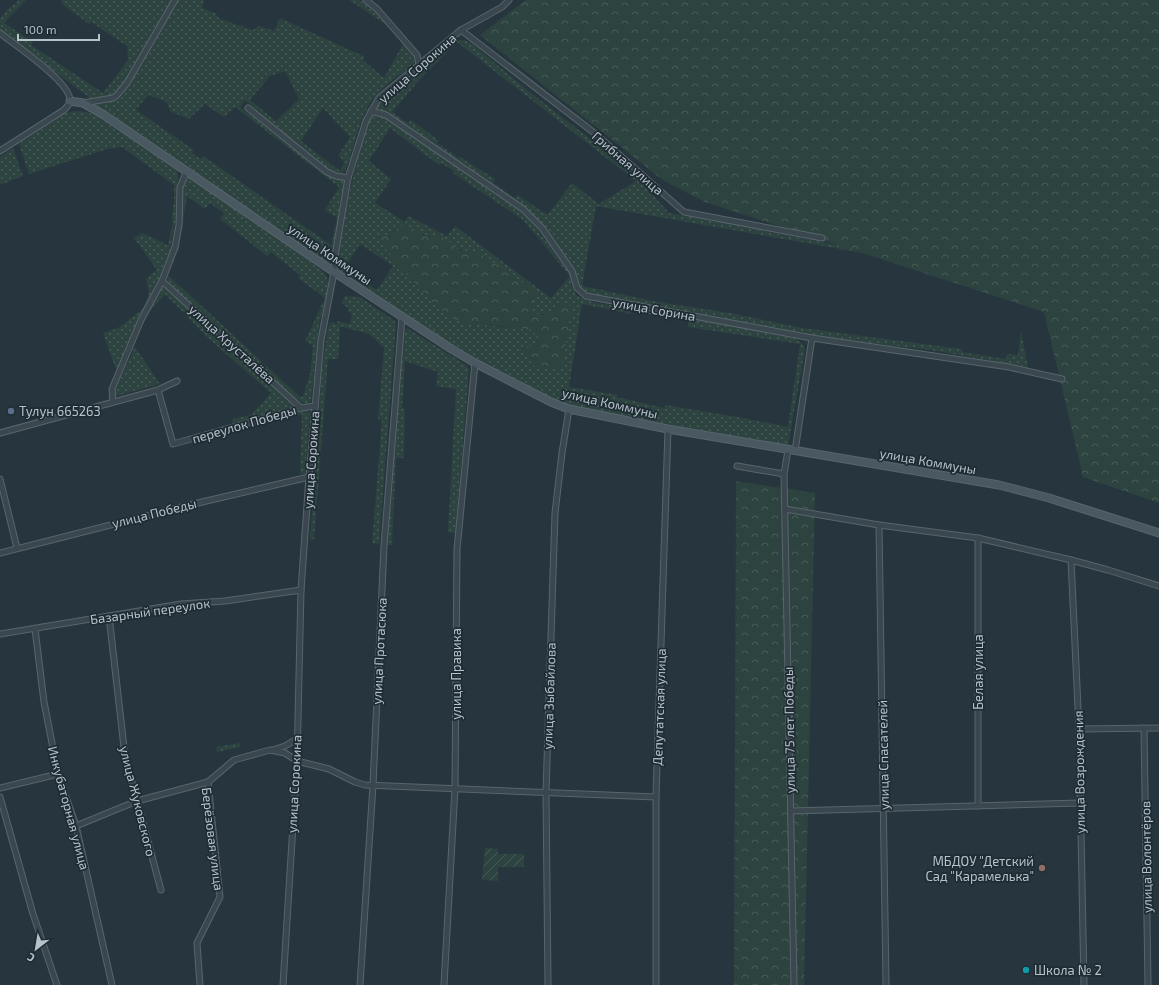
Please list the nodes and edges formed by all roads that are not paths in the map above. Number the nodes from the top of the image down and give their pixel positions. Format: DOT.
graph roads {
  1 [pos="175,0"];
  2 [pos="366,0"];
  3 [pos="509,0"];
  4 [pos="461,30"];
  5 [pos="0,33"];
  6 [pos="419,64"];
  7 [pos="70,101"];
  8 [pos="83,103"];
  9 [pos="248,108"];
  10 [pos="371,111"];
  11 [pos="0,143"];
  12 [pos="6,147"];
  13 [pos="0,151"];
  14 [pos="187,171"];
  15 [pos="348,178"];
  16 [pos="822,238"];
  17 [pos="334,272"];
  18 [pos="162,281"];
  19 [pos="402,317"];
  20 [pos="812,338"];
  21 [pos="475,363"];
  22 [pos="1062,378"];
  23 [pos="177,381"];
  24 [pos="158,390"];
  25 [pos="113,402"];
  26 [pos="315,406"];
  27 [pos="301,408"];
  28 [pos="569,409"];
  29 [pos="668,428"];
  30 [pos="0,433"];
  31 [pos="788,450"];
  32 [pos="796,451"];
  33 [pos="737,466"];
  34 [pos="784,474"];
  35 [pos="309,477"];
  36 [pos="0,479"];
  37 [pos="785,509"];
  38 [pos="879,525"];
  39 [pos="1159,533"];
  40 [pos="978,538"];
  41 [pos="16,548"];
  42 [pos="0,553"];
  43 [pos="1071,560"];
  44 [pos="1159,586"];
  45 [pos="301,590"];
  46 [pos="109,616"];
  47 [pos="35,629"];
  48 [pos="0,634"];
  49 [pos="1144,728"];
  50 [pos="1159,728"];
  51 [pos="1079,729"];
  52 [pos="297,739"];
  53 [pos="270,750"];
  54 [pos="297,761"];
  55 [pos="58,774"];
  56 [pos="208,782"];
  57 [pos="373,785"];
  58 [pos="0,788"];
  59 [pos="455,788"];
  60 [pos="546,792"];
  61 [pos="0,797"];
  62 [pos="656,797"];
  63 [pos="137,801"];
  64 [pos="1080,803"];
  65 [pos="978,806"];
  66 [pos="884,809"];
  67 [pos="791,811"];
  68 [pos="76,826"];
  69 [pos="161,890"];
  70 [pos="57,985"];
  71 [pos="112,985"];
  72 [pos="200,985"];
  73 [pos="282,985"];
  74 [pos="360,985"];
  75 [pos="444,985"];
  76 [pos="548,985"];
  77 [pos="656,985"];
  78 [pos="794,985"];
  79 [pos="886,985"];
  80 [pos="1084,985"];
  81 [pos="1148,985"];
  1 -- 8 [label="street"];
  2 -- 6 [label="street"];
  3 -- 4 [label="street, улица Сорокина"];
  4 -- 6 [label="street, улица Сорокина"];
  4 -- 16 [label="street, Грибная улица"];
  5 -- 7 [label="street"];
  6 -- 10 [label="street, улица Сорокина"];
  7 -- 8 [label="street"];
  7 -- 12 [label="street"];
  8 -- 14 [label="street, улица Коммуны"];
  9 -- 15 [label="street"];
  10 -- 15 [label="street, улица Сорокина"];
  10 -- 20 [label="street, улица Сорина"];
  11 -- 12 [label="street"];
  12 -- 13 [label="street"];
  14 -- 17 [label="street, улица Коммуны"];
  14 -- 18 [label="street"];
  15 -- 17 [label="street, улица Сорокина"];
  17 -- 19 [label="street, улица Коммуны"];
  17 -- 26 [label="street, улица Сорокина"];
  18 -- 25 [label="street"];
  18 -- 27 [label="street, улица Хрусталёва"];
  19 -- 21 [label="street, улица Коммуны"];
  19 -- 57 [label="street, улица Протасюка"];
  20 -- 22 [label="street, улица Сорина"];
  20 -- 32 [label="street"];
  21 -- 28 [label="street, улица Коммуны"];
  21 -- 59 [label="street, улица Правика"];
  23 -- 24 [label="street"];
  24 -- 25 [label="street"];
  24 -- 27 [label="street, переулок Победы"];
  25 -- 30 [label="street"];
  26 -- 27 [label="street, переулок Победы"];
  26 -- 35 [label="street, улица Сорокина"];
  28 -- 29 [label="street, улица Коммуны"];
  28 -- 60 [label="street, улица Зыбайлова"];
  29 -- 31 [label="street, улица Коммуны"];
  29 -- 62 [label="street, Депутатская улица"];
  31 -- 32 [label="street, улица Коммуны"];
  31 -- 34 [label="street, улица 75 лет Победы"];
  32 -- 39 [label="street, улица Коммуны"];
  33 -- 34 [label="street"];
  34 -- 37 [label="street, улица 75 лет Победы"];
  35 -- 41 [label="street, улица Победы"];
  35 -- 45 [label="street, улица Сорокина"];
  36 -- 41 [label="street"];
  37 -- 38 [label="street"];
  37 -- 67 [label="street, улица 75 лет Победы"];
  38 -- 40 [label="street"];
  38 -- 66 [label="street, улица Спасателей"];
  40 -- 43 [label="street"];
  40 -- 65 [label="street, Белая улица"];
  41 -- 42 [label="street, улица Победы"];
  43 -- 44 [label="street"];
  43 -- 51 [label="street, улица Возрождения"];
  45 -- 46 [label="street, Базарный переулок"];
  45 -- 52 [label="street, улица Сорокина"];
  46 -- 47 [label="street, Базарный переулок"];
  46 -- 63 [label="street, улица Жуковского"];
  47 -- 48 [label="street, Базарный переулок"];
  47 -- 55 [label="street, Инкубаторная улица"];
  49 -- 50 [label="street"];
  49 -- 51 [label="street"];
  49 -- 81 [label="street, улица Волонтёров"];
  51 -- 64 [label="street, улица Возрождения"];
  52 -- 53 [label="street"];
  52 -- 54 [label="street, улица Сорокина"];
  53 -- 54 [label="street"];
  53 -- 56 [label="street"];
  54 -- 57 [label="street"];
  54 -- 73 [label="street, улица Сорокина"];
  55 -- 58 [label="street"];
  55 -- 68 [label="street, Инкубаторная улица"];
  56 -- 63 [label="street, Берёзовая улица"];
  56 -- 72 [label="street, Берёзовая улица"];
  57 -- 59 [label="street"];
  57 -- 74 [label="street, улица Протасюка"];
  59 -- 60 [label="street"];
  59 -- 75 [label="street, улица Правика"];
  60 -- 62 [label="street"];
  60 -- 76 [label="street, улица Зыбайлова"];
  61 -- 70 [label="street"];
  62 -- 77 [label="street, Депутатская улица"];
  63 -- 68 [label="street, Берёзовая улица"];
  63 -- 69 [label="street, улица Жуковского"];
  64 -- 65 [label="street"];
  64 -- 80 [label="street, улица Возрождения"];
  65 -- 66 [label="street"];
  66 -- 67 [label="street"];
  66 -- 79 [label="street, улица Спасателей"];
  67 -- 78 [label="street, улица 75 лет Победы"];
  68 -- 71 [label="street, Инкубаторная улица"];
}
